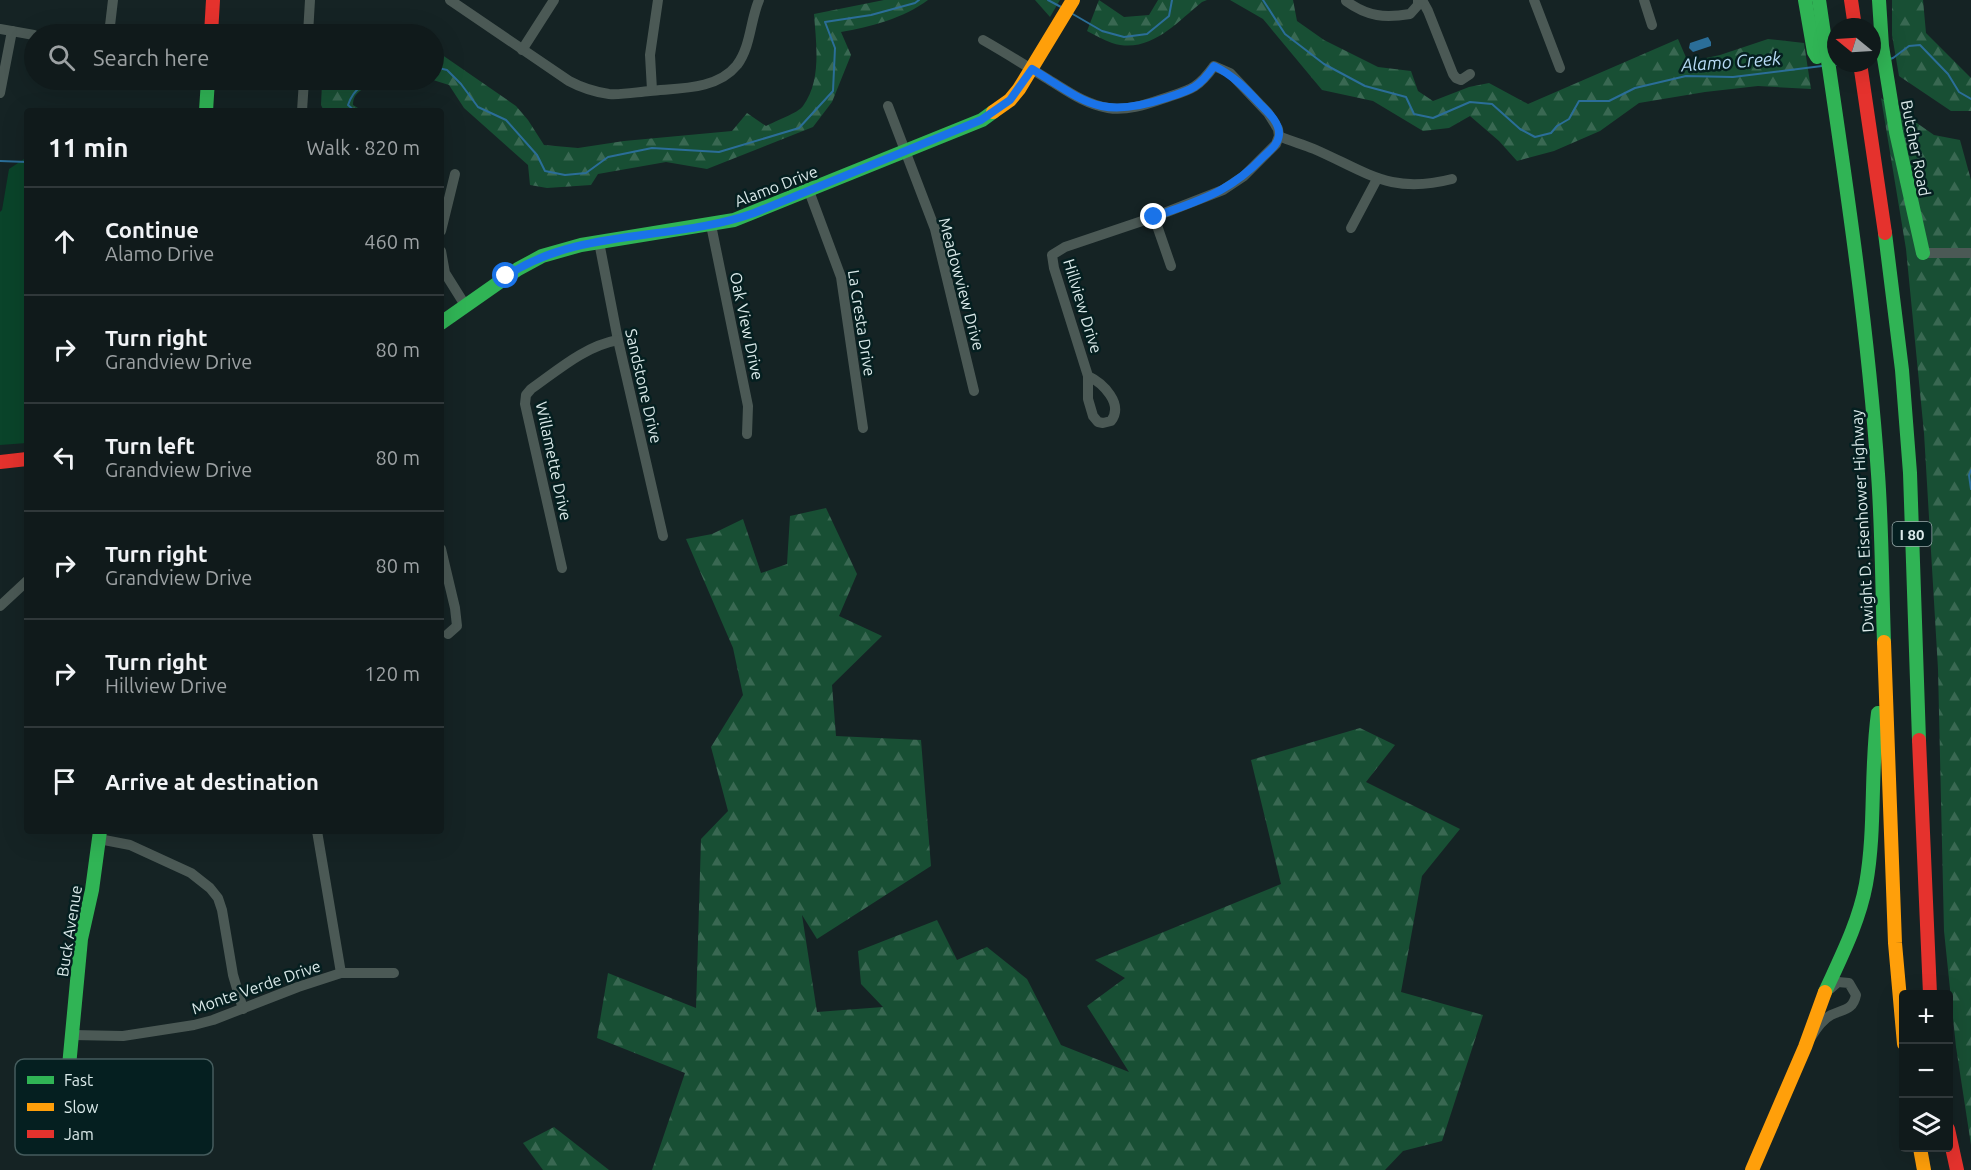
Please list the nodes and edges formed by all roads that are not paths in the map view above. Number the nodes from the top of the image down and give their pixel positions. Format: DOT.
graph roads {
  1 [pos="113,0"];
  2 [pos="213,0"];
  3 [pos="310,0"];
  4 [pos="450,0"];
  5 [pos="554,0"];
  6 [pos="658,0"];
  7 [pos="759,0"];
  8 [pos="1420,0"];
  9 [pos="1534,0"];
  10 [pos="1644,0"];
  11 [pos="1805,0"];
  12 [pos="1819,0"];
  13 [pos="1851,0"];
  14 [pos="1858,0"];
  15 [pos="1879,0"];
  16 [pos="1346,1"];
  17 [pos="1069,6"];
  18 [pos="1854,18"];
  19 [pos="1857,18"];
  20 [pos="110,24"];
  21 [pos="212,24"];
  22 [pos="309,24"];
  23 [pos="1652,25"];
  24 [pos="0,29"];
  25 [pos="12,31"];
  26 [pos="24,33"];
  27 [pos="983,40"];
  28 [pos="522,50"];
  29 [pos="1820,51"];
  30 [pos="1560,68"];
  31 [pos="1032,69"];
  32 [pos="1861,72"];
  33 [pos="1470,74"];
  34 [pos="207,90"];
  35 [pos="304,90"];
  36 [pos="652,90"];
  37 [pos="0,93"];
  38 [pos="888,106"];
  39 [pos="206,108"];
  40 [pos="303,108"];
  41 [pos="1279,136"];
  42 [pos="904,152"];
  43 [pos="455,174"];
  44 [pos="1377,179"];
  45 [pos="1452,179"];
  46 [pos="809,191"];
  47 [pos="1154,217"];
  48 [pos="444,219"];
  49 [pos="711,225"];
  50 [pos="1352,228"];
  51 [pos="599,242"];
  52 [pos="1923,253"];
  53 [pos="1971,253"];
  54 [pos="1171,266"];
  55 [pos="444,268"];
  56 [pos="465,305"];
  57 [pos="444,321"];
  58 [pos="618,340"];
  59 [pos="1088,376"];
  60 [pos="974,391"];
  61 [pos="863,428"];
  62 [pos="747,434"];
  63 [pos="24,459"];
  64 [pos="0,462"];
  65 [pos="663,536"];
  66 [pos="444,562"];
  67 [pos="562,568"];
  68 [pos="24,584"];
  69 [pos="0,606"];
  70 [pos="448,634"];
  71 [pos="1885,670"];
  72 [pos="318,834"];
  73 [pos="100,835"];
  74 [pos="341,974"];
  75 [pos="394,974"];
  76 [pos="1899,990"];
  77 [pos="1930,990"];
  78 [pos="1825,992"];
  79 [pos="243,1009"];
  80 [pos="73,1035"];
  81 [pos="1805,1047"];
  82 [pos="70,1059"];
  83 [pos="1921,1152"];
  84 [pos="1953,1152"];
  85 [pos="1752,1170"];
  86 [pos="1924,1170"];
  87 [pos="1957,1170"];
  1 -- 20 [label="street"];
  2 -- 21 [label="main road"];
  3 -- 22 [label="street"];
  4 -- 28 [label="street"];
  5 -- 28 [label="street"];
  6 -- 36 [label="street"];
  7 -- 36 [label="street"];
  8 -- 16 [label="street"];
  8 -- 33 [label="street"];
  9 -- 30 [label="street"];
  10 -- 23 [label="street"];
  11 -- 29 [label="main road"];
  12 -- 29 [label="main road"];
  13 -- 18 [label="main road"];
  14 -- 19 [label="main road"];
  15 -- 52 [label="main road, Butcher Road"];
  17 -- 31 [label="main road, Alamo Drive"];
  24 -- 25 [label="street"];
  25 -- 26 [label="street"];
  25 -- 37 [label="street"];
  27 -- 31 [label="street"];
  28 -- 36 [label="street"];
  29 -- 71 [label="main road, Dwight D. Eisenhower Highway / I 80"];
  31 -- 41 [label="street"];
  31 -- 42 [label="main road, Alamo Drive"];
  32 -- 77 [label="main road, I 80"];
  34 -- 39 [label="main road"];
  35 -- 40 [label="street"];
  38 -- 42 [label="street, Meadowview Drive"];
  41 -- 44 [label="street"];
  41 -- 47 [label="street, Hillview Drive"];
  42 -- 46 [label="main road, Alamo Drive"];
  42 -- 60 [label="street, Meadowview Drive"];
  43 -- 48 [label="street"];
  44 -- 45 [label="street"];
  44 -- 50 [label="street"];
  46 -- 49 [label="main road, Alamo Drive"];
  46 -- 61 [label="street, La Cresta Drive"];
  47 -- 54 [label="street"];
  47 -- 59 [label="street, Hillview Drive"];
  49 -- 51 [label="main road, Alamo Drive"];
  49 -- 62 [label="street, Oak View Drive"];
  51 -- 56 [label="main road, Alamo Drive"];
  51 -- 58 [label="street, Sandstone Drive"];
  52 -- 53 [label="street, Butcher Road"];
  55 -- 56 [label="street"];
  56 -- 57 [label="main road, Alamo Drive"];
  58 -- 65 [label="street, Sandstone Drive"];
  58 -- 67 [label="street, Willamette Drive"];
  63 -- 64 [label="main road"];
  66 -- 70 [label="street"];
  68 -- 69 [label="street"];
  71 -- 76 [label="main road, Dwight D. Eisenhower Highway / I 80"];
  71 -- 78 [label="main road"];
  72 -- 74 [label="street"];
  73 -- 79 [label="street"];
  73 -- 80 [label="main road, Buck Avenue"];
  74 -- 75 [label="street, Monte Verde Drive"];
  74 -- 79 [label="street, Monte Verde Drive"];
  78 -- 81 [label="main road"];
  78 -- 81 [label="street"];
  79 -- 80 [label="street, Monte Verde Drive"];
  80 -- 82 [label="main road, Buck Avenue"];
  81 -- 85 [label="main road"];
  83 -- 86 [label="main road"];
  84 -- 87 [label="main road"];
}
